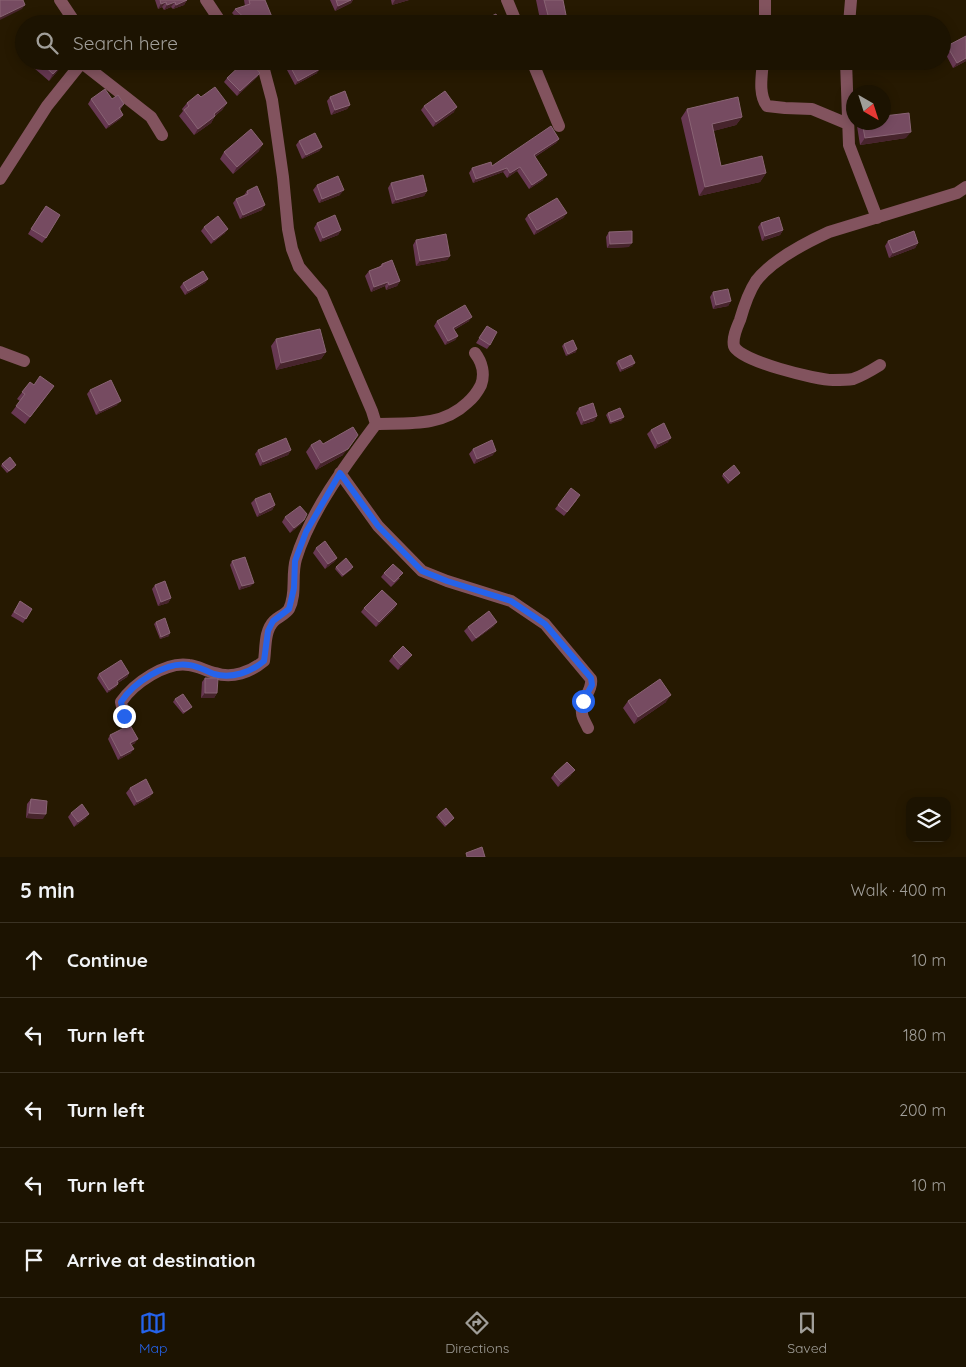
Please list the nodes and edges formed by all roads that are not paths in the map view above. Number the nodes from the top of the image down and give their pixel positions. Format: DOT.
graph roads {
  1 [pos="60,0"];
  2 [pos="206,0"];
  3 [pos="507,0"];
  4 [pos="765,0"];
  5 [pos="850,0"];
  6 [pos="70,15"];
  7 [pos="216,15"];
  8 [pos="513,15"];
  9 [pos="765,15"];
  10 [pos="849,15"];
  11 [pos="76,70"];
  12 [pos="92,70"];
  13 [pos="264,70"];
  14 [pos="536,70"];
  15 [pos="763,70"];
  16 [pos="846,70"];
  17 [pos="847,85"];
  18 [pos="846,123"];
  19 [pos="559,126"];
  20 [pos="848,130"];
  21 [pos="162,135"];
  22 [pos="0,179"];
  23 [pos="966,187"];
  24 [pos="877,218"];
  25 [pos="0,352"];
  26 [pos="475,353"];
  27 [pos="24,361"];
  28 [pos="880,366"];
  29 [pos="376,424"];
  30 [pos="340,473"];
  31 [pos="124,716"];
  32 [pos="588,728"];
  1 -- 6 [label="street"];
  2 -- 7 [label="street"];
  3 -- 8 [label="street"];
  4 -- 9 [label="street"];
  5 -- 10 [label="street"];
  11 -- 22 [label="street"];
  12 -- 21 [label="street"];
  13 -- 29 [label="street"];
  14 -- 19 [label="street"];
  15 -- 18 [label="street"];
  16 -- 17 [label="street"];
  20 -- 24 [label="street"];
  23 -- 24 [label="street"];
  24 -- 28 [label="street"];
  25 -- 27 [label="street"];
  26 -- 29 [label="street"];
  29 -- 30 [label="street"];
  30 -- 31 [label="street"];
  30 -- 32 [label="street"];
}
